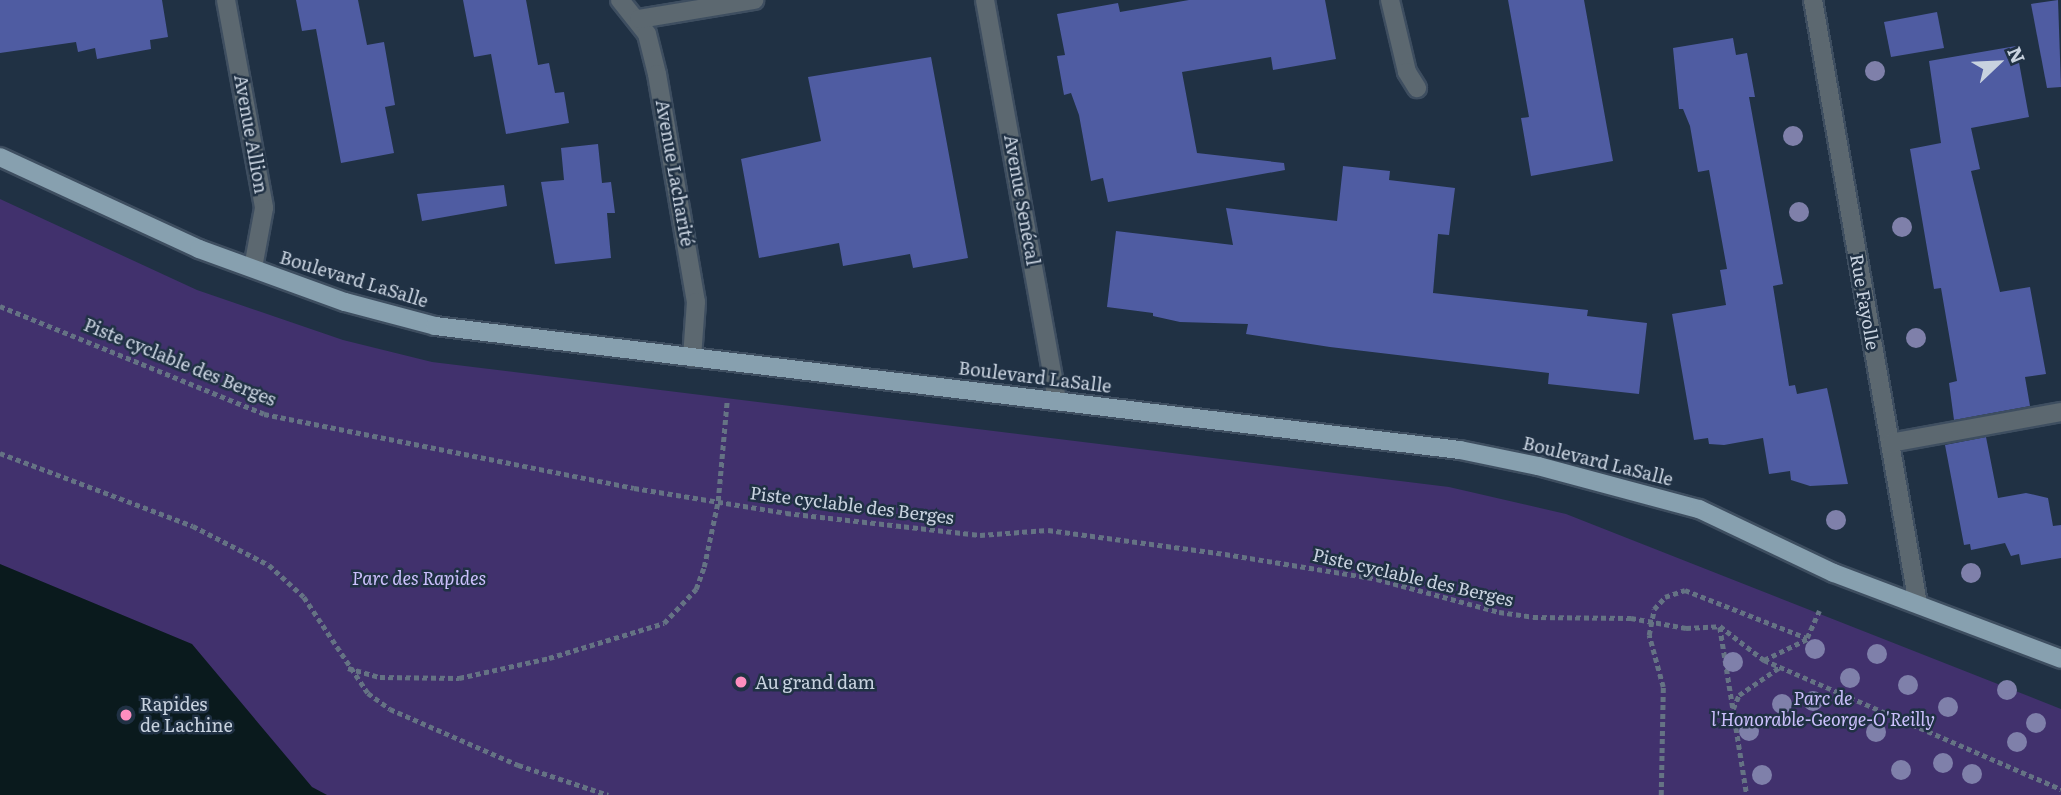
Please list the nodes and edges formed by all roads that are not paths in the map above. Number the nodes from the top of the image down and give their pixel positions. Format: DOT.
graph roads {
  1 [pos="226,0"];
  2 [pos="620,0"];
  3 [pos="754,0"];
  4 [pos="985,0"];
  5 [pos="1390,0"];
  6 [pos="1813,0"];
  7 [pos="639,19"];
  8 [pos="1417,88"];
  9 [pos="0,157"];
  10 [pos="253,268"];
  11 [pos="692,358"];
  12 [pos="1057,401"];
  13 [pos="2061,412"];
  14 [pos="1890,443"];
  15 [pos="1918,604"];
  16 [pos="2061,659"];
  1 -- 10 [label="street, Avenue Allion"];
  2 -- 7 [label="street, Avenue Lacharité"];
  3 -- 7 [label="street"];
  4 -- 12 [label="street, Avenue Senécal"];
  5 -- 8 [label="street"];
  6 -- 14 [label="street, Rue Fayolle"];
  7 -- 11 [label="street, Avenue Lacharité"];
  9 -- 10 [label="main road, Boulevard LaSalle"];
  10 -- 11 [label="main road, Boulevard LaSalle"];
  11 -- 12 [label="main road, Boulevard LaSalle"];
  12 -- 15 [label="main road, Boulevard LaSalle"];
  13 -- 14 [label="street"];
  14 -- 15 [label="street, Rue Fayolle"];
  15 -- 16 [label="main road, Boulevard LaSalle"];
}
